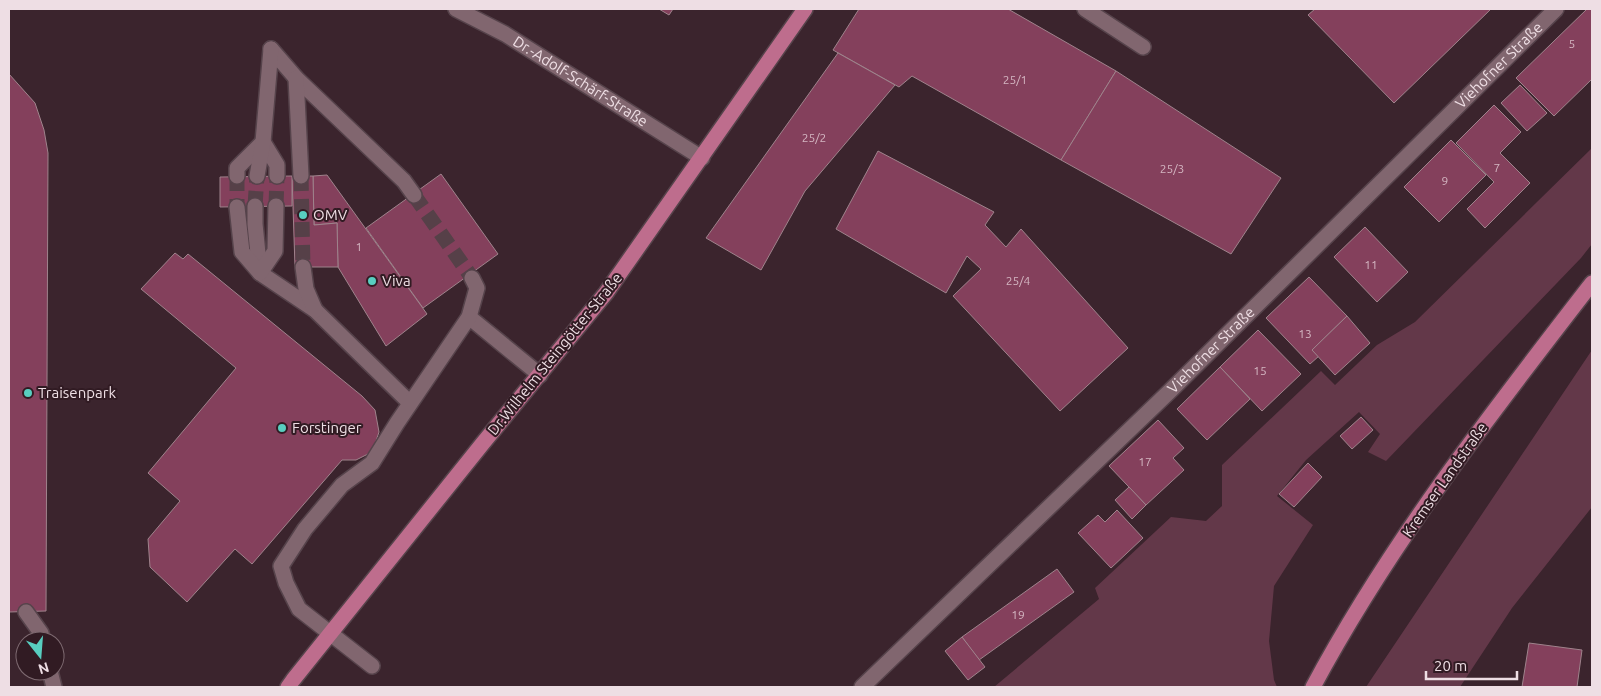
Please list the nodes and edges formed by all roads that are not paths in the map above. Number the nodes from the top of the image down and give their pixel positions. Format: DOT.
graph roads {
  1 [pos="456,9"];
  2 [pos="805,9"];
  3 [pos="1085,9"];
  4 [pos="1556,9"];
  5 [pos="1143,47"];
  6 [pos="296,78"];
  7 [pos="263,142"];
  8 [pos="702,158"];
  9 [pos="237,176"];
  10 [pos="257,176"];
  11 [pos="277,176"];
  12 [pos="301,176"];
  13 [pos="414,195"];
  14 [pos="255,206"];
  15 [pos="276,206"];
  16 [pos="237,207"];
  17 [pos="303,267"];
  18 [pos="260,273"];
  19 [pos="472,278"];
  20 [pos="1592,283"];
  21 [pos="314,310"];
  22 [pos="469,317"];
  23 [pos="540,375"];
  24 [pos="410,403"];
  25 [pos="26,612"];
  26 [pos="40,631"];
  27 [pos="330,634"];
  28 [pos="372,666"];
  29 [pos="288,687"];
  30 [pos="862,687"];
  31 [pos="1312,687"];
  1 -- 8 [label="street, Dr.-Adolf-Schärf-Straße"];
  2 -- 8 [label="main road, Dr.Wilhelm Steingötter-Straße"];
  3 -- 5 [label="street"];
  4 -- 30 [label="street, Viehofner Straße"];
  6 -- 7 [label="street"];
  6 -- 12 [label="street"];
  6 -- 13 [label="street"];
  7 -- 9 [label="street"];
  7 -- 10 [label="street"];
  7 -- 11 [label="street"];
  8 -- 23 [label="main road, Dr.Wilhelm Steingötter-Straße"];
  14 -- 18 [label="street"];
  15 -- 18 [label="street"];
  16 -- 18 [label="street"];
  17 -- 21 [label="street"];
  18 -- 21 [label="street"];
  19 -- 22 [label="street"];
  20 -- 31 [label="main road, Kremser Landstraße"];
  21 -- 24 [label="street"];
  22 -- 23 [label="street"];
  22 -- 24 [label="street"];
  23 -- 27 [label="main road, Dr.Wilhelm Steingötter-Straße"];
  24 -- 27 [label="street"];
  25 -- 26 [label="street"];
  27 -- 28 [label="street"];
  27 -- 29 [label="main road, Dr.Wilhelm Steingötter-Straße"];
}
